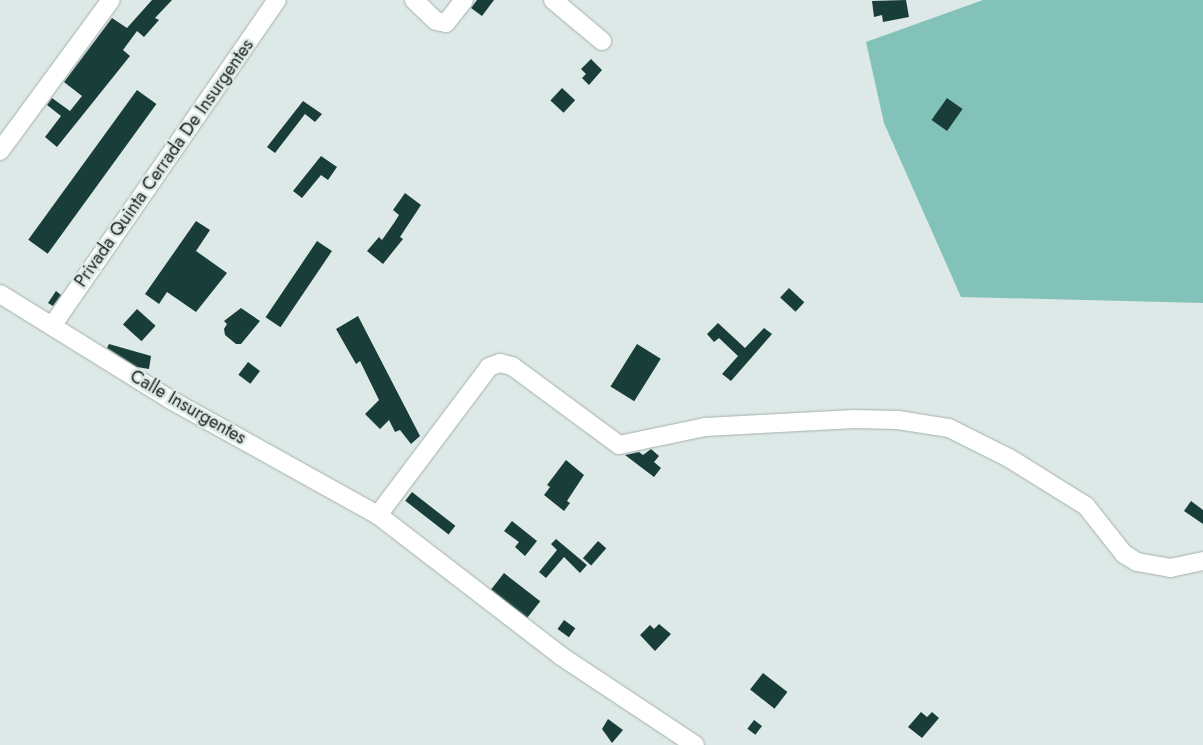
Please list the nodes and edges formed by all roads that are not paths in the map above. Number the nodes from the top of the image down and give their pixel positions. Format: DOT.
graph roads {
  1 [pos="112,0"];
  2 [pos="277,0"];
  3 [pos="414,0"];
  4 [pos="464,0"];
  5 [pos="553,0"];
  6 [pos="602,41"];
  7 [pos="0,151"];
  8 [pos="0,294"];
  9 [pos="52,326"];
  10 [pos="378,515"];
  11 [pos="1203,561"];
  12 [pos="695,745"];
  1 -- 7 [label="street"];
  2 -- 9 [label="street, Privada Quinta Cerrada De Insurgentes"];
  3 -- 4 [label="street"];
  5 -- 6 [label="street"];
  8 -- 9 [label="street, Calle Insurgentes"];
  9 -- 10 [label="street, Calle Insurgentes"];
  10 -- 11 [label="street"];
  10 -- 12 [label="street, Calle Insurgentes"];
}
